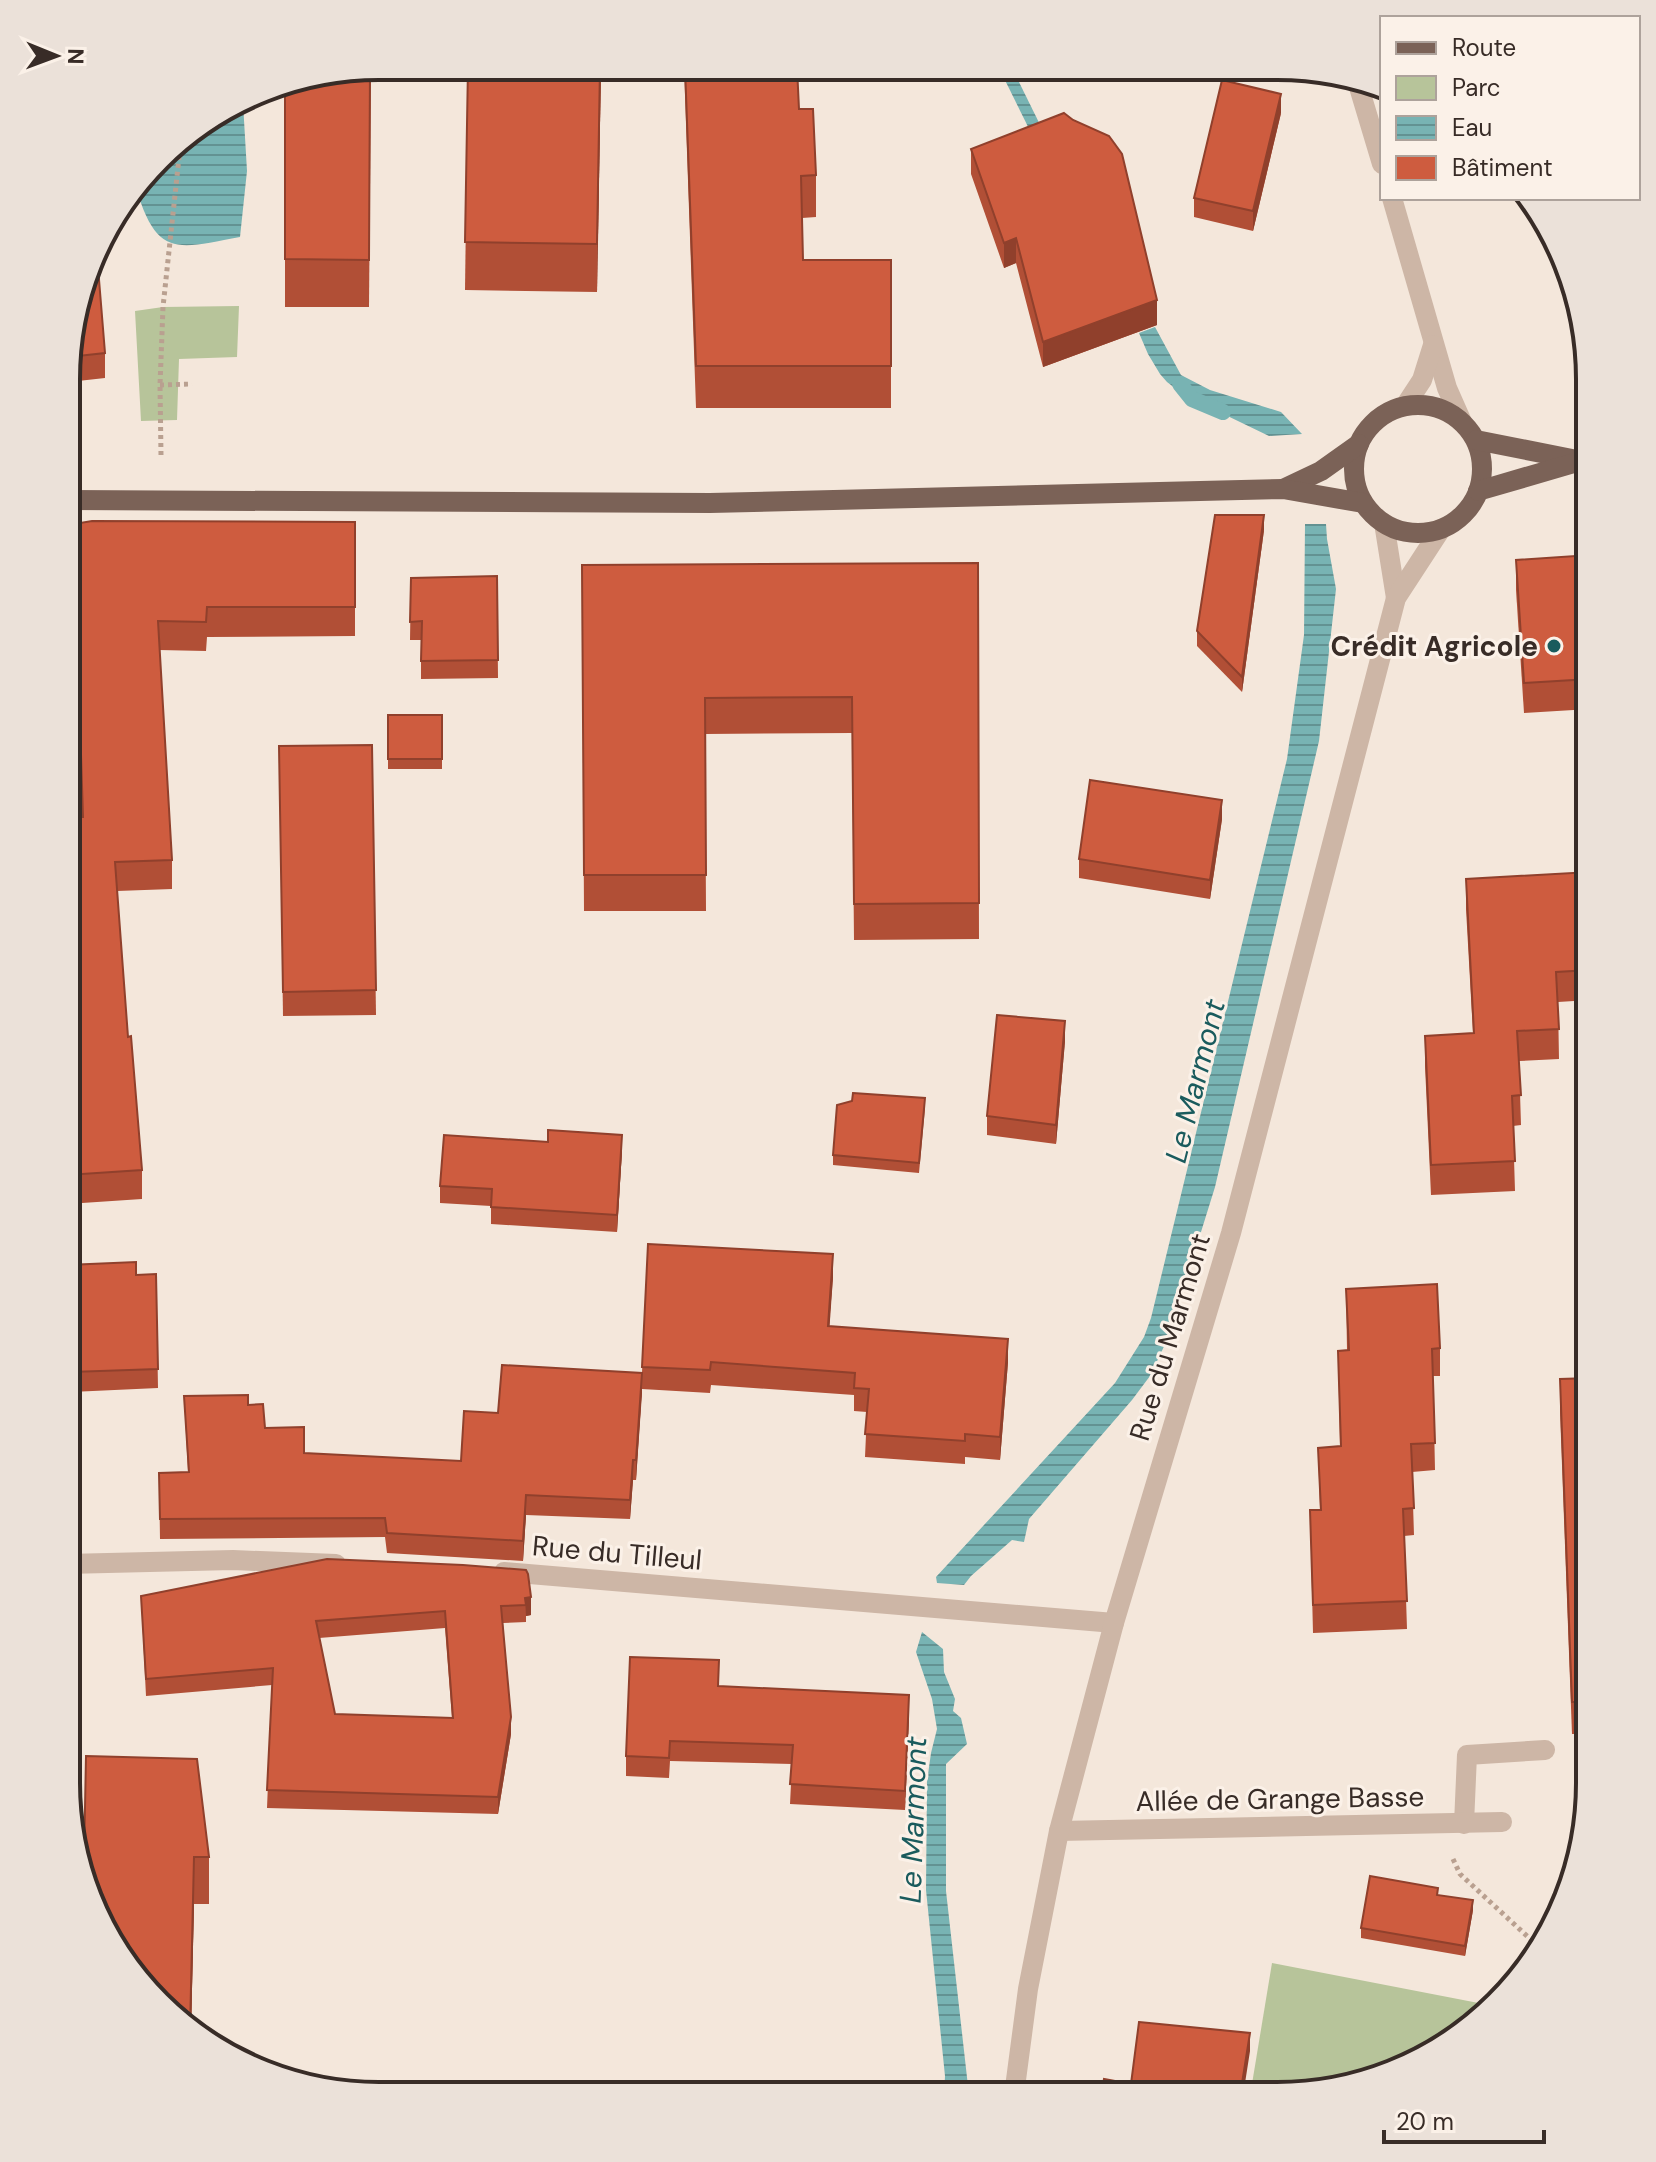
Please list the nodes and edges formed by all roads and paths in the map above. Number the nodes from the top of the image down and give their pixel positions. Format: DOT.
graph roads {
  1 [pos="1360,92"];
  2 [pos="180,156"];
  3 [pos="1380,157"];
  4 [pos="1393,200"];
  5 [pos="1433,345"];
  6 [pos="192,384"];
  7 [pos="160,385"];
  8 [pos="1405,406"];
  9 [pos="1462,422"];
  10 [pos="1476,440"];
  11 [pos="1359,444"];
  12 [pos="161,455"];
  13 [pos="1576,459"];
  14 [pos="1576,464"];
  15 [pos="1283,489"];
  16 [pos="1478,491"];
  17 [pos="80,500"];
  18 [pos="1363,503"];
  19 [pos="1384,523"];
  20 [pos="1441,529"];
  21 [pos="1396,598"];
  22 [pos="80,1564"];
  23 [pos="356,1565"];
  24 [pos="479,1570"];
  25 [pos="1114,1623"];
  26 [pos="1545,1750"];
  27 [pos="1502,1822"];
  28 [pos="1464,1824"];
  29 [pos="1441,1825"];
  30 [pos="1059,1831"];
  31 [pos="1531,1940"];
  32 [pos="1016,2082"];
  1 -- 3 [label="street"];
  2 -- 7 [label="path"];
  4 -- 5 [label="street"];
  5 -- 8 [label="street"];
  5 -- 9 [label="street"];
  6 -- 7 [label="path"];
  7 -- 12 [label="path"];
  8 -- 9 [label="main road"];
  8 -- 11 [label="main road"];
  9 -- 10 [label="main road"];
  10 -- 13 [label="main road"];
  10 -- 16 [label="main road"];
  11 -- 15 [label="main road"];
  11 -- 18 [label="main road"];
  14 -- 16 [label="main road"];
  15 -- 17 [label="main road"];
  15 -- 18 [label="main road"];
  16 -- 20 [label="main road"];
  18 -- 19 [label="main road"];
  19 -- 20 [label="main road"];
  19 -- 21 [label="street, Rue du Marmont"];
  20 -- 21 [label="street, Rue du Marmont"];
  21 -- 25 [label="street, Rue du Marmont"];
  22 -- 23 [label="street"];
  24 -- 25 [label="street, Rue du Tilleul"];
  25 -- 30 [label="street, Rue du Marmont"];
  26 -- 28 [label="street"];
  27 -- 28 [label="street, Allée de Grange Basse"];
  28 -- 29 [label="street, Allée de Grange Basse"];
  29 -- 30 [label="street, Allée de Grange Basse"];
  29 -- 31 [label="path"];
  30 -- 32 [label="street, Rue du Marmont"];
}
